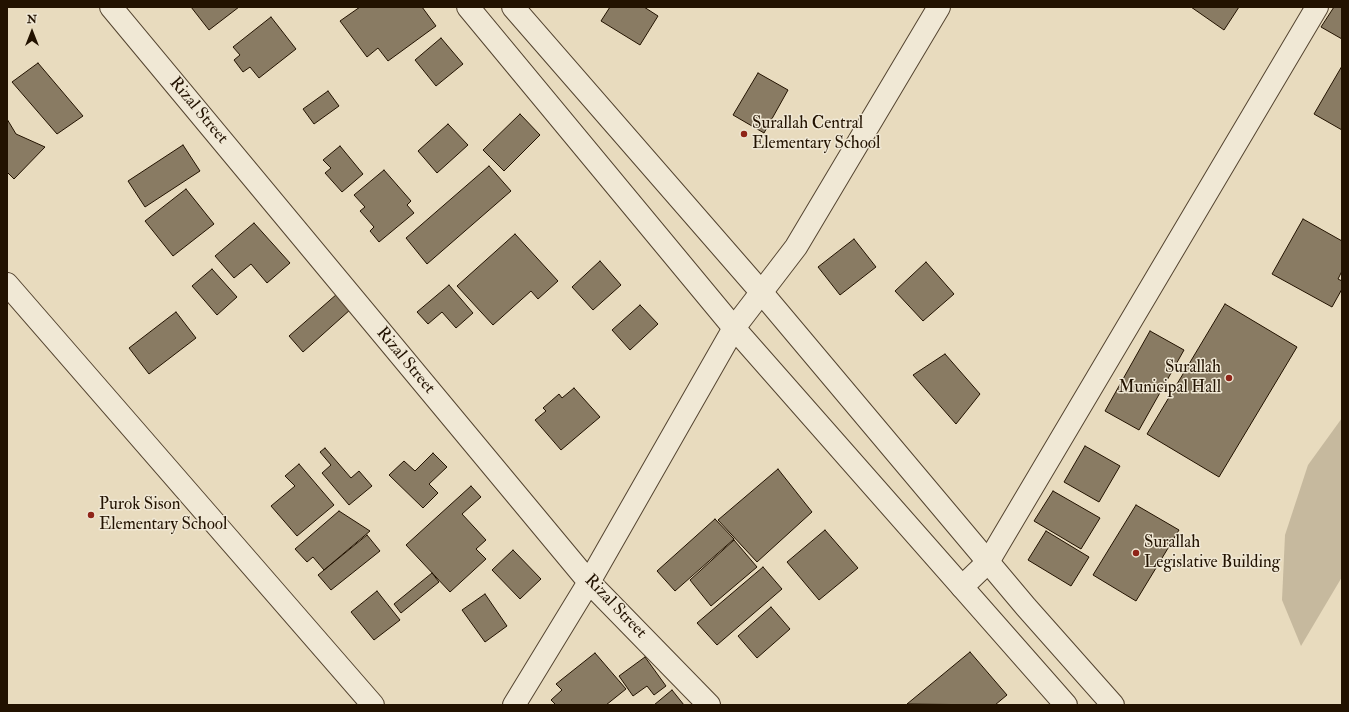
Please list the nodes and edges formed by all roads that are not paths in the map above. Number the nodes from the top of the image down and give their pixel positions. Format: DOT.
graph roads {
  1 [pos="111,7"];
  2 [pos="513,7"];
  3 [pos="938,7"];
  4 [pos="1317,7"];
  5 [pos="475,9"];
  6 [pos="7,284"];
  7 [pos="762,293"];
  8 [pos="734,328"];
  9 [pos="988,562"];
  10 [pos="589,582"];
  11 [pos="962,587"];
  12 [pos="373,705"];
  13 [pos="514,705"];
  14 [pos="709,705"];
  15 [pos="1066,705"];
  16 [pos="1113,705"];
  1 -- 10 [label="street, Rizal Street"];
  2 -- 7 [label="street"];
  3 -- 7 [label="street"];
  4 -- 9 [label="street"];
  5 -- 8 [label="street"];
  6 -- 12 [label="street"];
  7 -- 8 [label="street"];
  7 -- 9 [label="street"];
  8 -- 10 [label="street"];
  8 -- 11 [label="street"];
  9 -- 11 [label="street"];
  9 -- 16 [label="street"];
  10 -- 13 [label="street"];
  10 -- 14 [label="street, Rizal Street"];
  11 -- 15 [label="street"];
}
